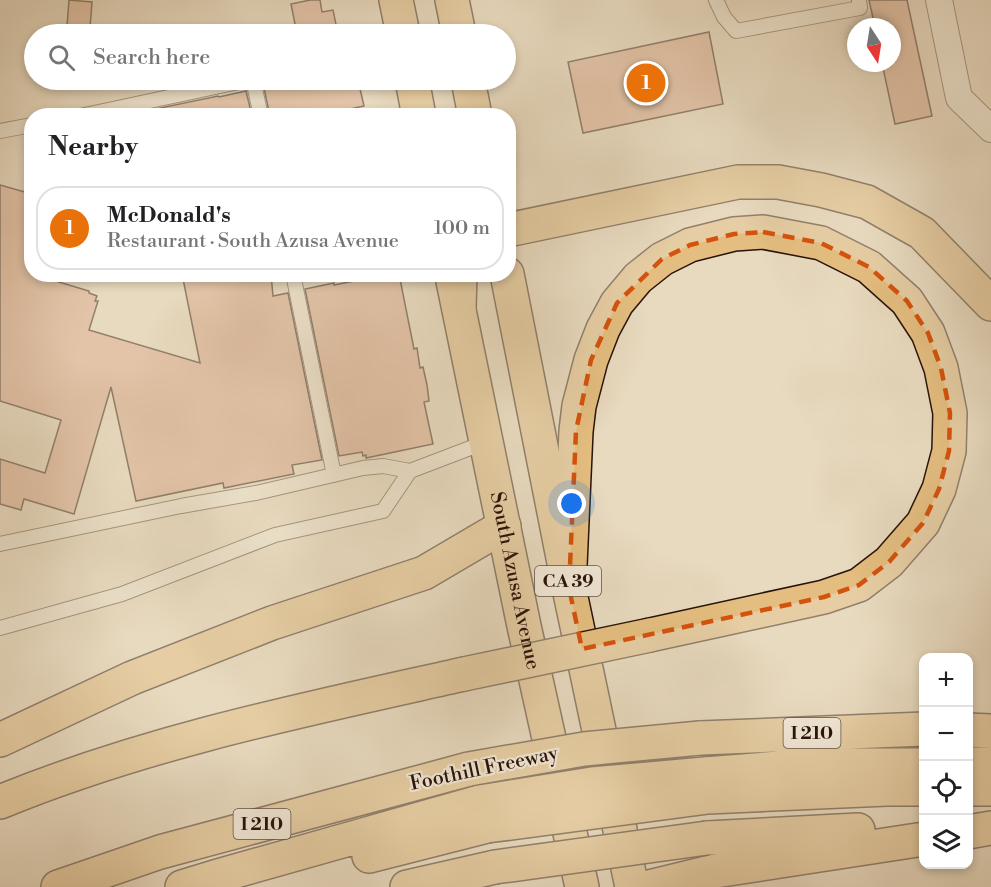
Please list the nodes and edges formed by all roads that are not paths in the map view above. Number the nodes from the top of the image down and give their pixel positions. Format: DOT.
graph roads {
  1 [pos="396,0"];
  2 [pos="452,0"];
  3 [pos="716,0"];
  4 [pos="859,0"];
  5 [pos="939,0"];
  6 [pos="401,24"];
  7 [pos="457,24"];
  8 [pos="201,90"];
  9 [pos="255,90"];
  10 [pos="414,90"];
  11 [pos="470,90"];
  12 [pos="117,108"];
  13 [pos="259,108"];
  14 [pos="418,108"];
  15 [pos="473,108"];
  16 [pos="24,126"];
  17 [pos="991,129"];
  18 [pos="0,131"];
  19 [pos="516,228"];
  20 [pos="295,282"];
  21 [pos="454,282"];
  22 [pos="460,282"];
  23 [pos="509,282"];
  24 [pos="991,304"];
  25 [pos="459,309"];
  26 [pos="486,442"];
  27 [pos="410,471"];
  28 [pos="334,475"];
  29 [pos="504,526"];
  30 [pos="0,544"];
  31 [pos="569,588"];
  32 [pos="0,628"];
  33 [pos="919,729"];
  34 [pos="973,730"];
  35 [pos="991,731"];
  36 [pos="0,740"];
  37 [pos="973,764"];
  38 [pos="991,764"];
  39 [pos="919,765"];
  40 [pos="707,785"];
  41 [pos="919,789"];
  42 [pos="973,789"];
  43 [pos="991,789"];
  44 [pos="0,802"];
  45 [pos="483,814"];
  46 [pos="991,823"];
  47 [pos="973,824"];
  48 [pos="919,827"];
  49 [pos="991,828"];
  50 [pos="973,831"];
  51 [pos="919,839"];
  52 [pos="58,887"];
  53 [pos="182,887"];
  54 [pos="258,887"];
  55 [pos="407,887"];
  56 [pos="582,887"];
  57 [pos="632,887"];
  58 [pos="649,887"];
  1 -- 6 [label="main road"];
  2 -- 7 [label="main road"];
  3 -- 4 [label="lane"];
  5 -- 17 [label="street"];
  8 -- 12 [label="lane"];
  9 -- 13 [label="lane"];
  10 -- 14 [label="main road"];
  11 -- 15 [label="main road"];
  16 -- 18 [label="lane"];
  19 -- 24 [label="main road"];
  20 -- 28 [label="lane"];
  21 -- 25 [label="main road, South Azusa Avenue / CA 39"];
  22 -- 25 [label="main road"];
  23 -- 31 [label="main road, CA 39"];
  25 -- 26 [label="main road, South Azusa Avenue / CA 39"];
  26 -- 27 [label="lane"];
  26 -- 29 [label="main road, South Azusa Avenue / CA 39"];
  27 -- 28 [label="lane"];
  27 -- 32 [label="lane"];
  28 -- 30 [label="lane"];
  29 -- 36 [label="main road"];
  29 -- 56 [label="main road, South Azusa Avenue / CA 39"];
  31 -- 44 [label="main road, bridge"];
  31 -- 57 [label="main road, CA 39"];
  33 -- 52 [label="main road, Foothill Freeway / I 210, bridge"];
  34 -- 35 [label="main road"];
  37 -- 38 [label="main road"];
  39 -- 40 [label="main road"];
  40 -- 41 [label="main road"];
  40 -- 45 [label="main road, bridge"];
  42 -- 43 [label="main road"];
  45 -- 53 [label="main road"];
  45 -- 54 [label="main road"];
  46 -- 47 [label="main road"];
  48 -- 55 [label="main road, bridge"];
  49 -- 50 [label="main road"];
  51 -- 58 [label="main road"];
}
